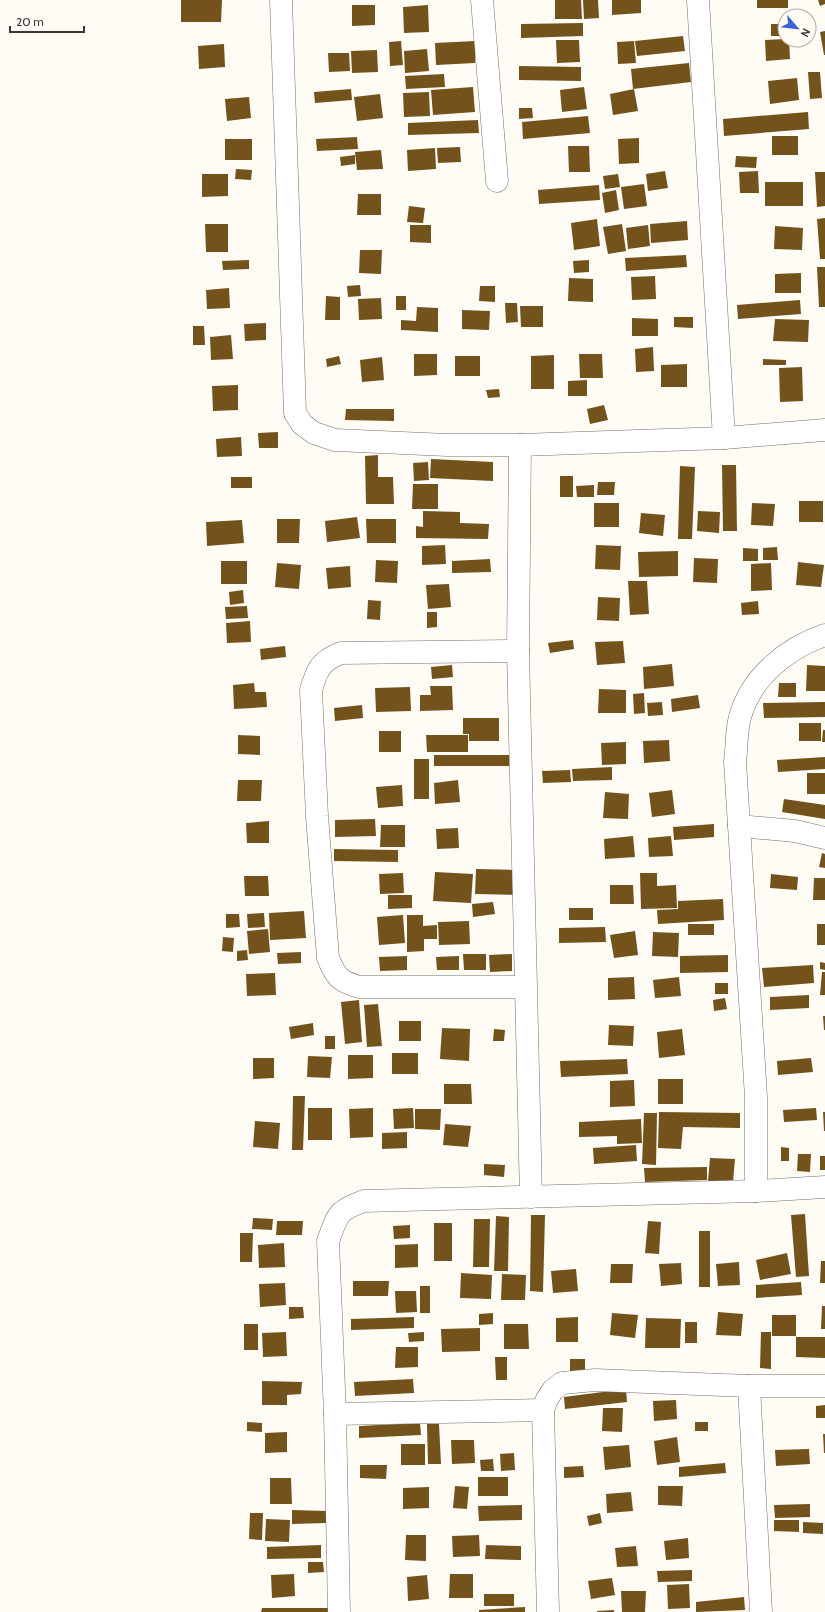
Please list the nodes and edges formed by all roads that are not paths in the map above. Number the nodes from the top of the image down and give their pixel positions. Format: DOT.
graph roads {
  1 [pos="281,0"];
  2 [pos="482,0"];
  3 [pos="698,0"];
  4 [pos="497,181"];
  5 [pos="825,430"];
  6 [pos="724,438"];
  7 [pos="520,446"];
  8 [pos="825,635"];
  9 [pos="518,651"];
  10 [pos="739,826"];
  11 [pos="825,838"];
  12 [pos="525,987"];
  13 [pos="825,1187"];
  14 [pos="756,1191"];
  15 [pos="531,1197"];
  16 [pos="750,1386"];
  17 [pos="825,1386"];
  18 [pos="543,1410"];
  19 [pos="335,1414"];
  20 [pos="339,1612"];
  21 [pos="548,1612"];
  22 [pos="762,1612"];
  1 -- 7 [label="street"];
  2 -- 4 [label="street"];
  3 -- 6 [label="street"];
  5 -- 6 [label="street"];
  6 -- 7 [label="street"];
  7 -- 9 [label="street"];
  8 -- 10 [label="street"];
  9 -- 12 [label="street"];
  9 -- 12 [label="street"];
  10 -- 11 [label="street"];
  10 -- 14 [label="street"];
  12 -- 15 [label="street"];
  13 -- 14 [label="street"];
  14 -- 15 [label="street"];
  15 -- 19 [label="street"];
  16 -- 17 [label="street"];
  16 -- 18 [label="street"];
  16 -- 22 [label="street"];
  18 -- 19 [label="street"];
  18 -- 21 [label="street"];
  19 -- 20 [label="street"];
}
